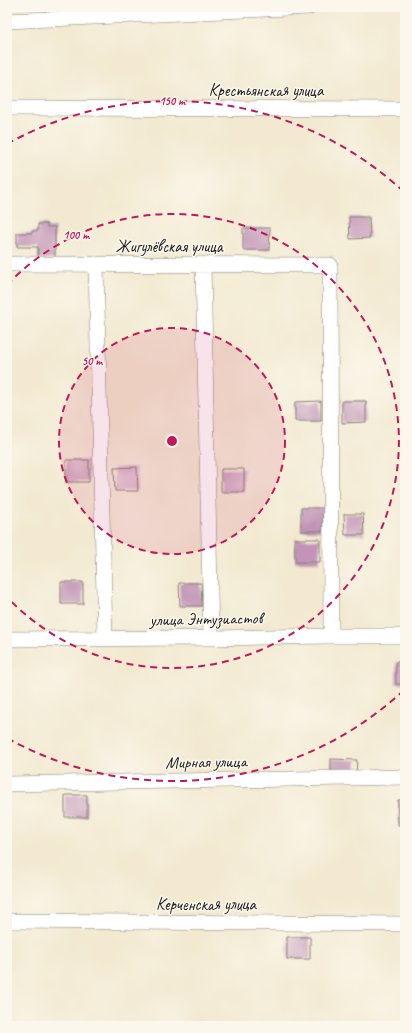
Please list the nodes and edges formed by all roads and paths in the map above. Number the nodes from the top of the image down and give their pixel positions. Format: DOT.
graph roads {
  1 [pos="309,7"];
  2 [pos="7,21"];
  3 [pos="7,108"];
  4 [pos="405,109"];
  5 [pos="7,264"];
  6 [pos="96,264"];
  7 [pos="203,265"];
  8 [pos="330,636"];
  9 [pos="405,636"];
  10 [pos="104,638"];
  11 [pos="211,638"];
  12 [pos="7,639"];
  13 [pos="405,777"];
  14 [pos="7,784"];
  15 [pos="7,921"];
  16 [pos="405,924"];
  1 -- 2 [label="street"];
  3 -- 4 [label="street, Крестьянская улица"];
  5 -- 6 [label="street, Жигулёвская улица"];
  6 -- 7 [label="street, Жигулёвская улица"];
  6 -- 10 [label="street"];
  7 -- 8 [label="street, Жигулёвская улица"];
  7 -- 11 [label="street"];
  8 -- 9 [label="street, улица Энтузиастов"];
  8 -- 11 [label="street, улица Энтузиастов"];
  10 -- 11 [label="street, улица Энтузиастов"];
  10 -- 12 [label="street, улица Энтузиастов"];
  13 -- 14 [label="street, Мирная улица"];
  15 -- 16 [label="street, Керченская улица"];
}
